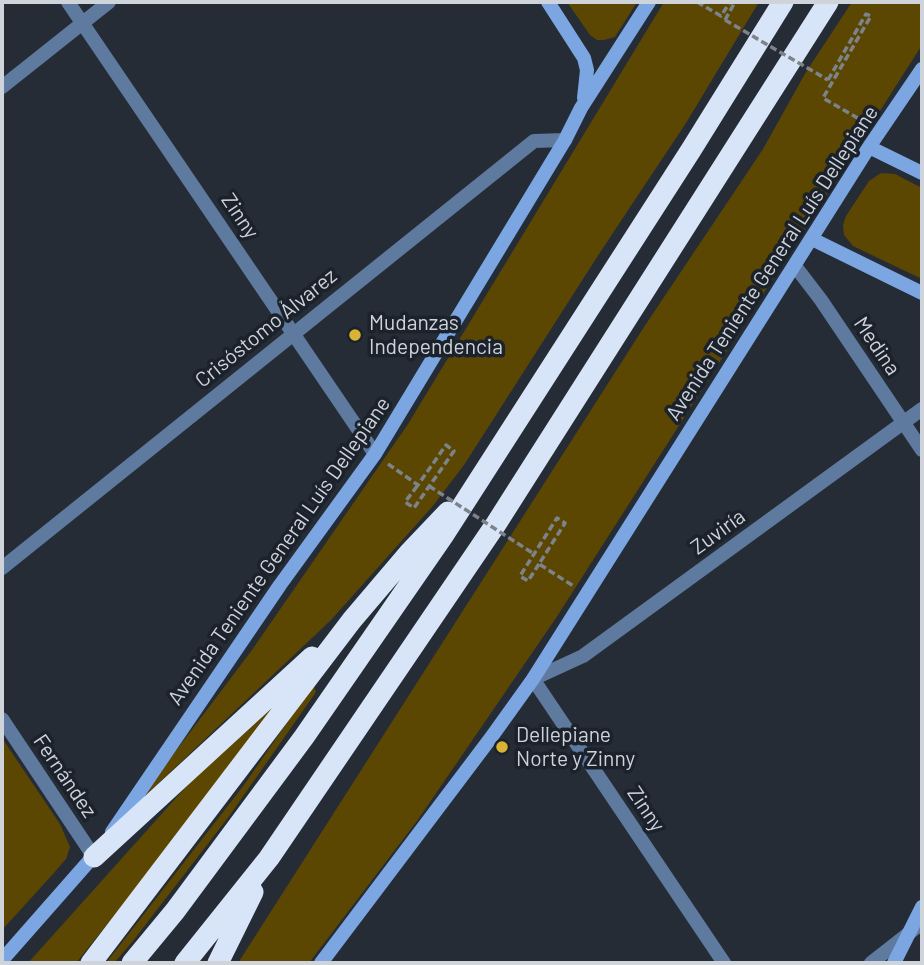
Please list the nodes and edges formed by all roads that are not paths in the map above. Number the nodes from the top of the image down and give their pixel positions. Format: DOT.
graph roads {
  1 [pos="68,2"];
  2 [pos="109,2"];
  3 [pos="548,2"];
  4 [pos="649,2"];
  5 [pos="782,2"];
  6 [pos="828,2"];
  7 [pos="83,23"];
  8 [pos="922,69"];
  9 [pos="2,87"];
  10 [pos="581,108"];
  11 [pos="565,140"];
  12 [pos="869,147"];
  13 [pos="922,173"];
  14 [pos="812,239"];
  15 [pos="795,266"];
  16 [pos="922,293"];
  17 [pos="293,332"];
  18 [pos="922,409"];
  19 [pos="904,423"];
  20 [pos="922,450"];
  21 [pos="375,454"];
  22 [pos="478,480"];
  23 [pos="2,568"];
  24 [pos="352,620"];
  25 [pos="533,679"];
  26 [pos="2,719"];
  27 [pos="94,858"];
  28 [pos="269,858"];
  29 [pos="922,907"];
  30 [pos="922,923"];
  31 [pos="909,933"];
  32 [pos="2,960"];
  33 [pos="91,963"];
  34 [pos="132,963"];
  35 [pos="185,963"];
  36 [pos="218,963"];
  37 [pos="321,963"];
  38 [pos="724,963"];
  39 [pos="871,963"];
  40 [pos="894,963"];
  1 -- 7 [label="street, Zinny"];
  2 -- 7 [label="street"];
  3 -- 10 [label="street"];
  4 -- 10 [label="street, Avenida Teniente General Luís Dellepiane"];
  5 -- 22 [label="highway"];
  6 -- 28 [label="highway"];
  7 -- 9 [label="street"];
  7 -- 17 [label="street, Zinny"];
  8 -- 12 [label="street, Avenida Teniente General Luís Dellepiane"];
  10 -- 11 [label="street, Avenida Teniente General Luís Dellepiane"];
  11 -- 17 [label="street, Crisóstomo Álvarez"];
  11 -- 21 [label="street, Avenida Teniente General Luís Dellepiane"];
  12 -- 13 [label="street"];
  12 -- 14 [label="street, Avenida Teniente General Luís Dellepiane"];
  14 -- 15 [label="street, Avenida Teniente General Luís Dellepiane"];
  14 -- 16 [label="street"];
  15 -- 19 [label="street, Medina"];
  15 -- 25 [label="street, Avenida Teniente General Luís Dellepiane"];
  17 -- 21 [label="street, Zinny"];
  17 -- 23 [label="street, Crisóstomo Álvarez"];
  18 -- 19 [label="street, Zuviría"];
  19 -- 20 [label="street, Medina"];
  19 -- 25 [label="street, Zuviría"];
  21 -- 27 [label="street, Avenida Teniente General Luís Dellepiane"];
  22 -- 24 [label="highway"];
  22 -- 34 [label="highway"];
  24 -- 27 [label="highway"];
  24 -- 33 [label="highway"];
  25 -- 37 [label="street, Avenida Teniente General Luís Dellepiane"];
  25 -- 38 [label="street, Zinny"];
  26 -- 27 [label="street, Fernández"];
  27 -- 32 [label="street, Avenida Teniente General Luís Dellepiane"];
  28 -- 35 [label="highway"];
  28 -- 36 [label="highway"];
  29 -- 31 [label="street"];
  30 -- 31 [label="street"];
  31 -- 39 [label="street"];
  31 -- 40 [label="street"];
}
